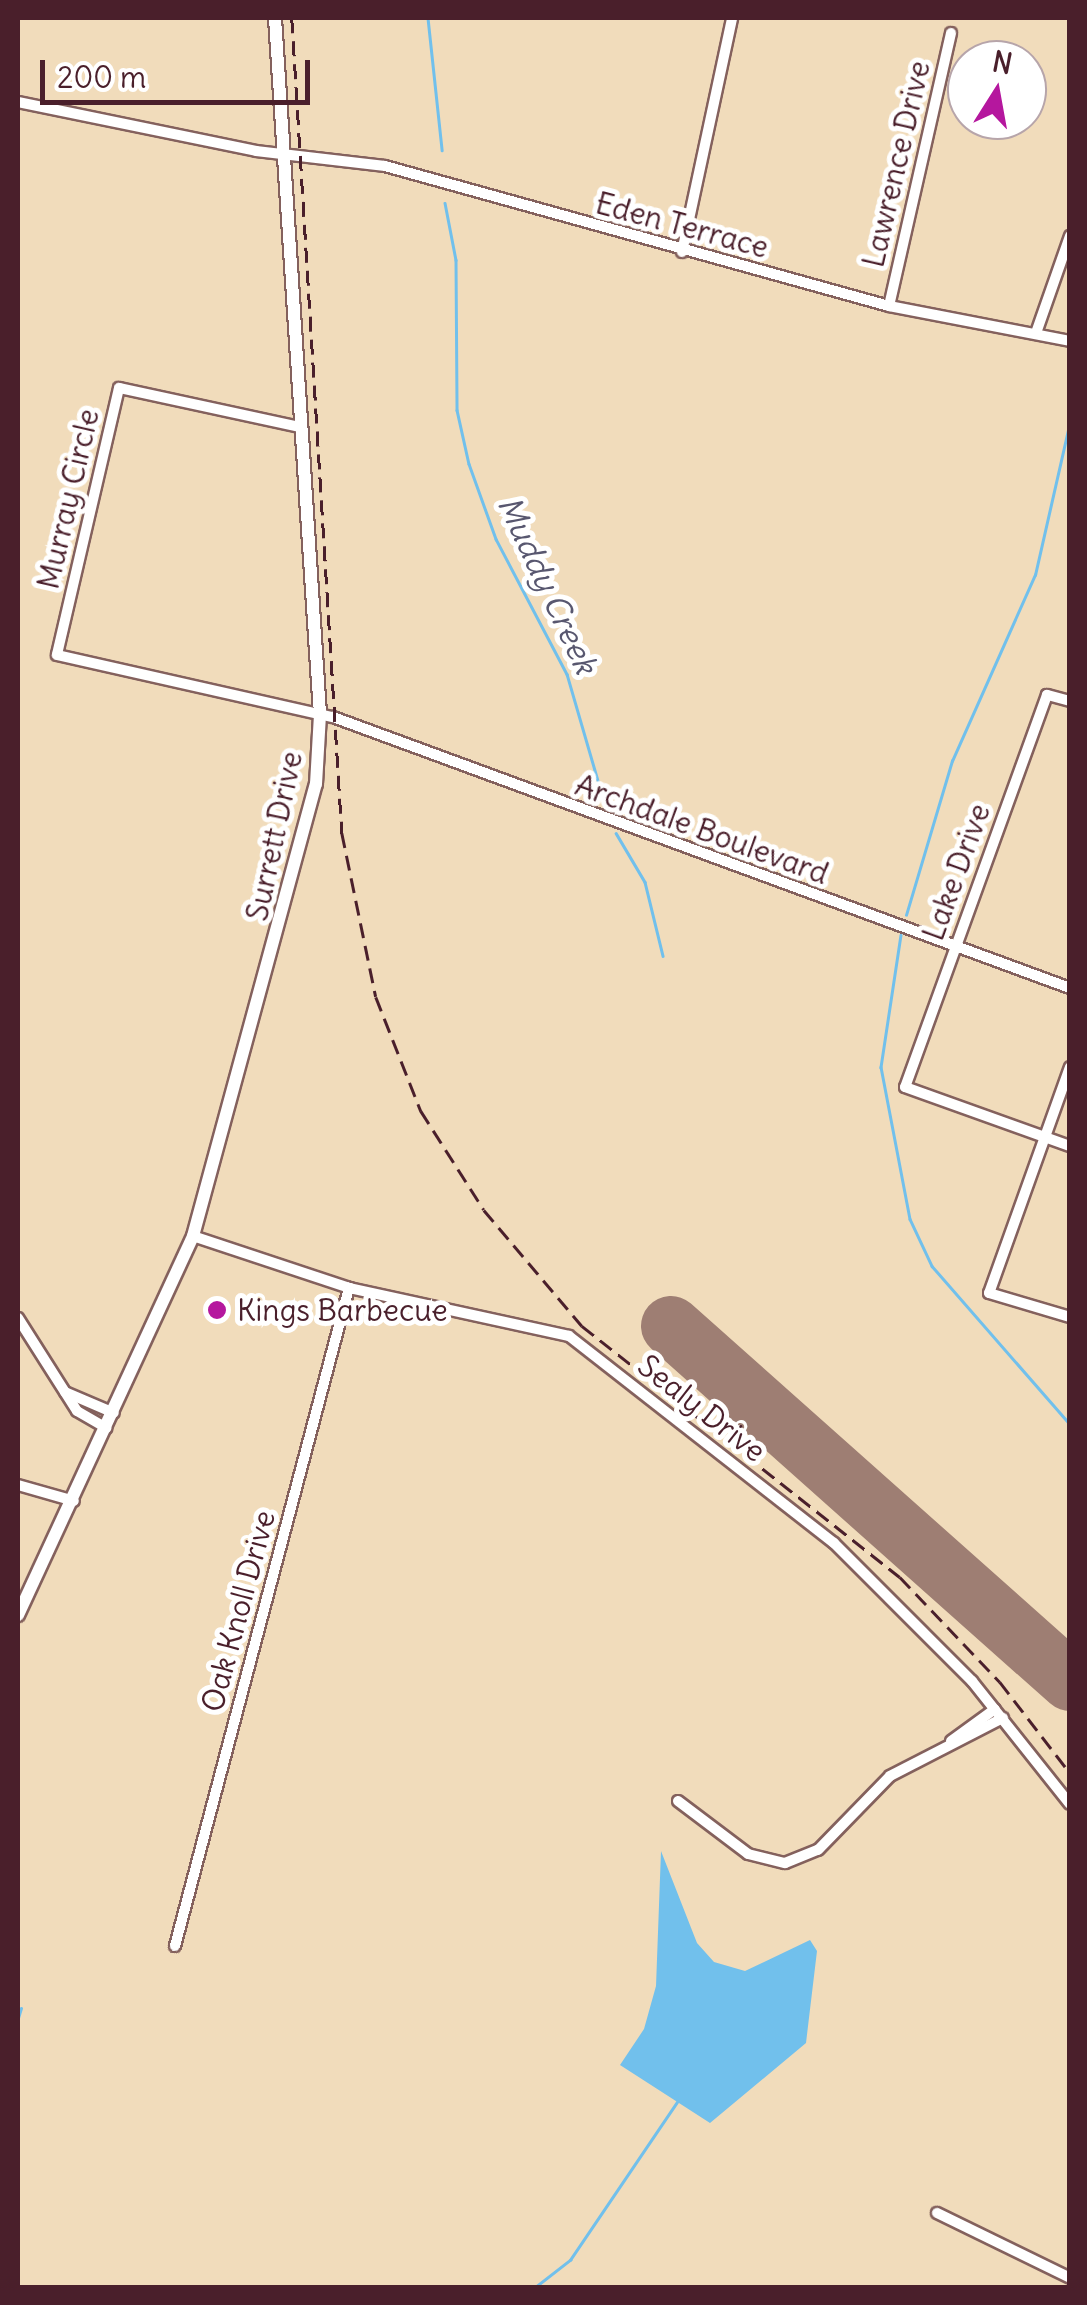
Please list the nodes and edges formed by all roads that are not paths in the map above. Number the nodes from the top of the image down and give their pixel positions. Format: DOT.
graph roads {
  1 [pos="276,18"];
  2 [pos="732,18"];
  3 [pos="951,33"];
  4 [pos="18,102"];
  5 [pos="282,153"];
  6 [pos="1070,236"];
  7 [pos="682,252"];
  8 [pos="1067,253"];
  9 [pos="889,306"];
  10 [pos="1036,333"];
  11 [pos="1070,340"];
  12 [pos="300,426"];
  13 [pos="1070,701"];
  14 [pos="320,714"];
  15 [pos="956,946"];
  16 [pos="1070,988"];
  17 [pos="1070,1067"];
  18 [pos="1044,1136"];
  19 [pos="1070,1146"];
  20 [pos="193,1236"];
  21 [pos="349,1288"];
  22 [pos="1070,1317"];
  23 [pos="18,1318"];
  24 [pos="64,1392"];
  25 [pos="114,1413"];
  26 [pos="106,1428"];
  27 [pos="18,1484"];
  28 [pos="74,1501"];
  29 [pos="18,1616"];
  30 [pos="999,1713"];
  31 [pos="678,1801"];
  32 [pos="1070,1804"];
  33 [pos="175,1946"];
  34 [pos="937,2213"];
  35 [pos="1070,2278"];
  1 -- 5 [label="street, Surrett Drive"];
  2 -- 7 [label="street"];
  3 -- 9 [label="street, Lawrence Drive"];
  4 -- 5 [label="street, Eden Terrace"];
  5 -- 7 [label="street, Eden Terrace"];
  5 -- 12 [label="street, Surrett Drive"];
  6 -- 8 [label="street"];
  7 -- 9 [label="street, Eden Terrace"];
  8 -- 10 [label="street"];
  9 -- 10 [label="street, Eden Terrace"];
  10 -- 11 [label="street, Eden Terrace"];
  12 -- 14 [label="street, Surrett Drive"];
  12 -- 14 [label="street, Murray Circle"];
  13 -- 15 [label="street, Lake Drive"];
  14 -- 15 [label="street, Archdale Boulevard"];
  14 -- 20 [label="street, Surrett Drive"];
  15 -- 16 [label="street, Archdale Boulevard"];
  15 -- 18 [label="street, Lake Drive"];
  17 -- 18 [label="street"];
  18 -- 19 [label="street"];
  18 -- 22 [label="street"];
  20 -- 21 [label="street, Sealy Drive"];
  20 -- 25 [label="street, Surrett Drive"];
  21 -- 30 [label="street, Sealy Drive"];
  21 -- 33 [label="street, Oak Knoll Drive"];
  23 -- 24 [label="street"];
  24 -- 25 [label="street"];
  24 -- 26 [label="street"];
  25 -- 26 [label="street, Surrett Drive"];
  26 -- 28 [label="street, Surrett Drive"];
  27 -- 28 [label="street"];
  28 -- 29 [label="street, Surrett Drive"];
  30 -- 31 [label="street"];
  30 -- 32 [label="street, Sealy Drive"];
  34 -- 35 [label="street"];
}
